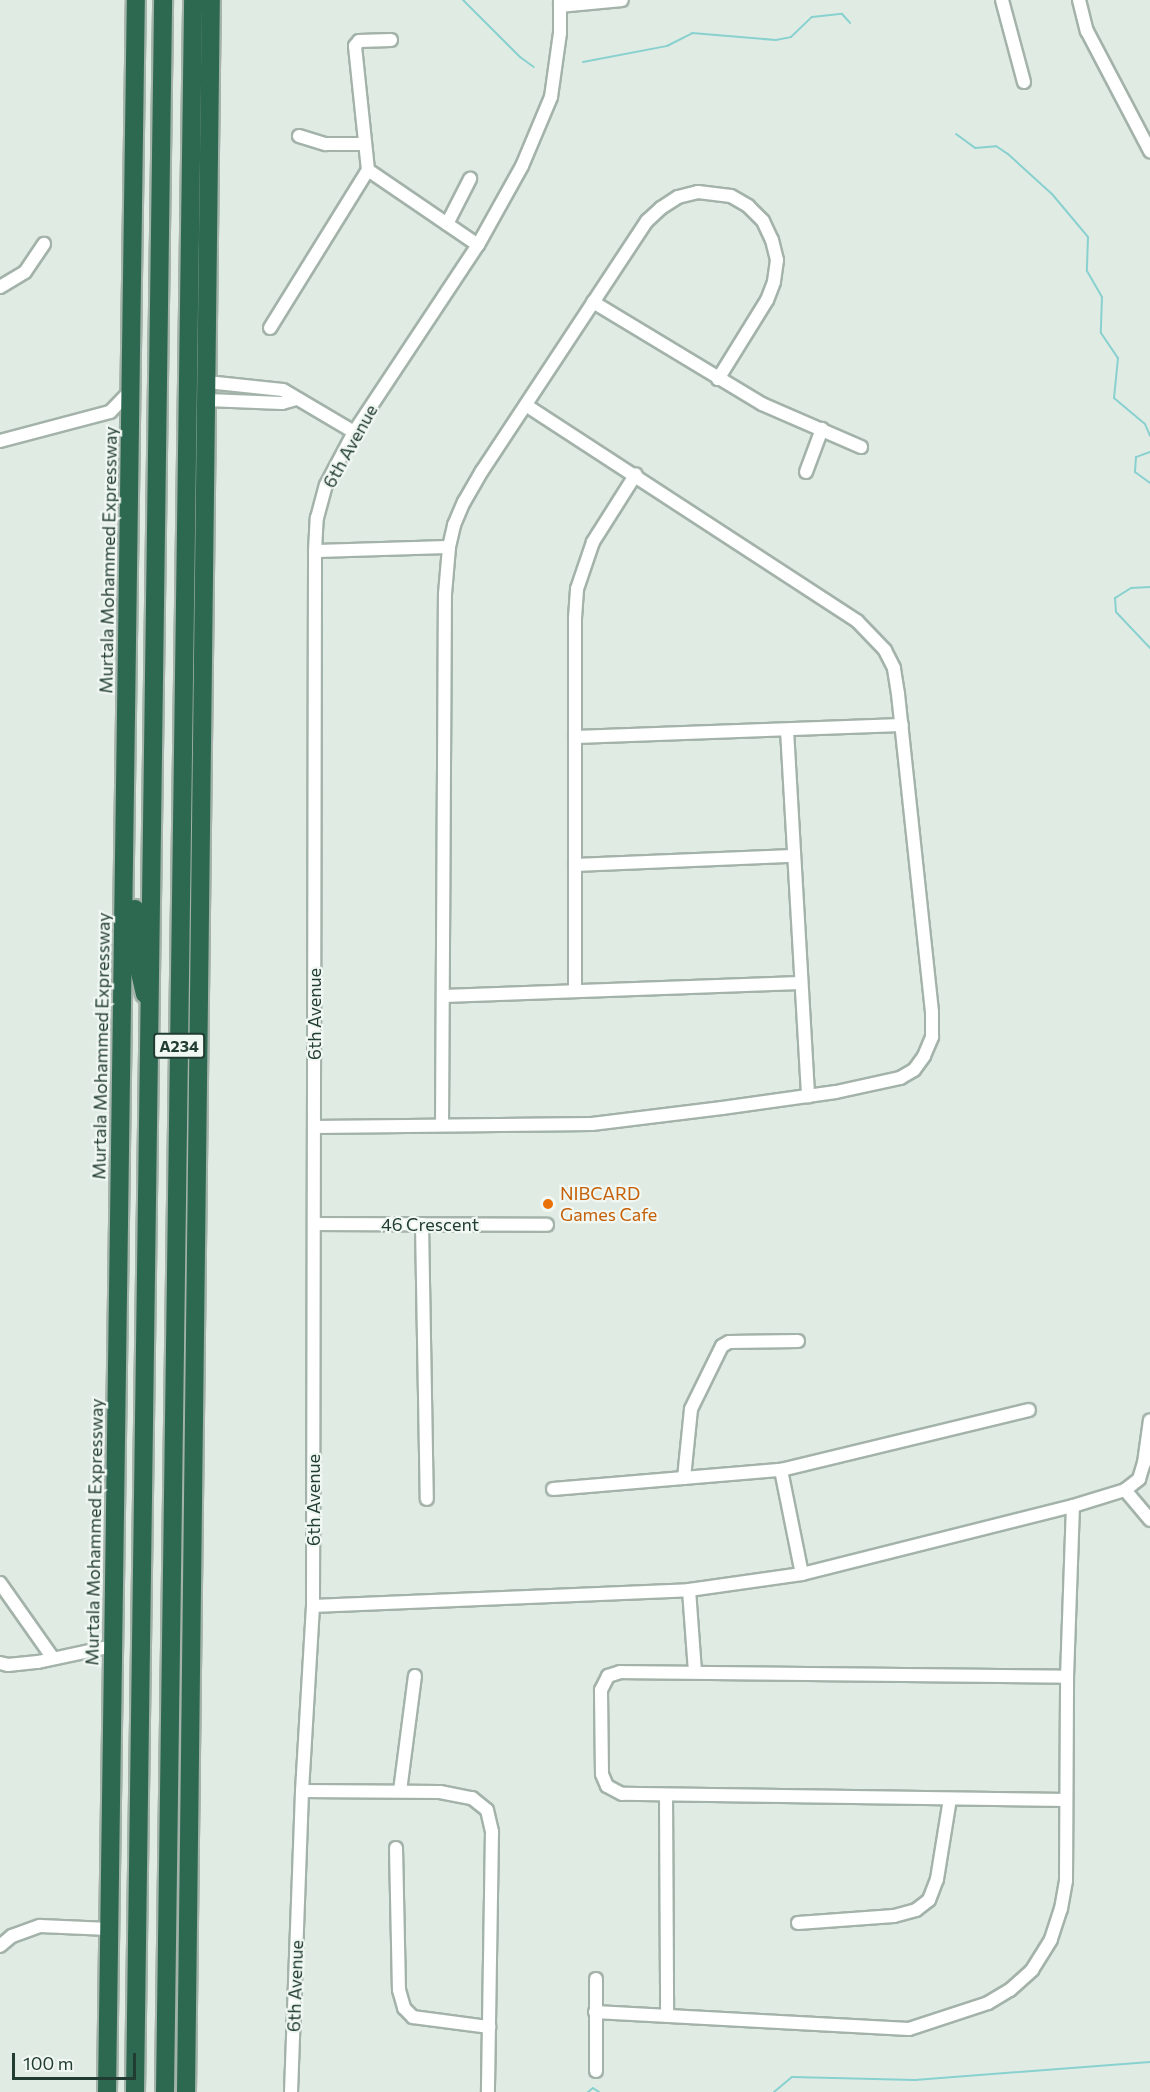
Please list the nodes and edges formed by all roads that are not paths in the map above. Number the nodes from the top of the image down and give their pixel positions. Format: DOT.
graph roads {
  1 [pos="136,0"];
  2 [pos="163,0"];
  3 [pos="193,0"];
  4 [pos="211,0"];
  5 [pos="622,0"];
  6 [pos="1002,0"];
  7 [pos="1079,0"];
  8 [pos="560,3"];
  9 [pos="392,40"];
  10 [pos="1024,82"];
  11 [pos="299,136"];
  12 [pos="365,144"];
  13 [pos="1150,151"];
  14 [pos="368,170"];
  15 [pos="470,179"];
  16 [pos="447,224"];
  17 [pos="44,244"];
  18 [pos="478,245"];
  19 [pos="0,287"];
  20 [pos="593,302"];
  21 [pos="270,328"];
  22 [pos="718,379"];
  23 [pos="132,390"];
  24 [pos="207,391"];
  25 [pos="296,399"];
  26 [pos="526,405"];
  27 [pos="110,412"];
  28 [pos="131,427"];
  29 [pos="822,429"];
  30 [pos="354,432"];
  31 [pos="0,441"];
  32 [pos="861,447"];
  33 [pos="806,472"];
  34 [pos="636,474"];
  35 [pos="449,547"];
  36 [pos="315,551"];
  37 [pos="902,725"];
  38 [pos="787,730"];
  39 [pos="575,737"];
  40 [pos="125,805"];
  41 [pos="793,856"];
  42 [pos="574,865"];
  43 [pos="202,886"];
  44 [pos="180,972"];
  45 [pos="801,983"];
  46 [pos="575,990"];
  47 [pos="443,996"];
  48 [pos="151,1020"];
  49 [pos="808,1096"];
  50 [pos="442,1125"];
  51 [pos="314,1127"];
  52 [pos="314,1224"];
  53 [pos="422,1224"];
  54 [pos="547,1225"];
  55 [pos="798,1341"];
  56 [pos="1029,1410"];
  57 [pos="1150,1420"];
  58 [pos="781,1470"];
  59 [pos="684,1478"];
  60 [pos="553,1489"];
  61 [pos="1125,1490"];
  62 [pos="427,1499"];
  63 [pos="1073,1506"];
  64 [pos="1150,1520"];
  65 [pos="802,1574"];
  66 [pos="0,1583"];
  67 [pos="689,1590"];
  68 [pos="313,1606"];
  69 [pos="113,1646"];
  70 [pos="53,1658"];
  71 [pos="0,1663"];
  72 [pos="695,1672"];
  73 [pos="415,1676"];
  74 [pos="1067,1677"];
  75 [pos="302,1791"];
  76 [pos="400,1791"];
  77 [pos="666,1796"];
  78 [pos="950,1799"];
  79 [pos="1066,1800"];
  80 [pos="396,1848"];
  81 [pos="798,1923"];
  82 [pos="109,1929"];
  83 [pos="0,1946"];
  84 [pos="596,1979"];
  85 [pos="596,2012"];
  86 [pos="667,2016"];
  87 [pos="489,2027"];
  88 [pos="596,2071"];
  89 [pos="165,2089"];
  90 [pos="107,2092"];
  91 [pos="135,2092"];
  92 [pos="186,2092"];
  93 [pos="291,2092"];
  94 [pos="488,2092"];
  1 -- 23 [label="highway, Murtala Mohammed Expressway"];
  2 -- 48 [label="highway, A234"];
  3 -- 44 [label="highway, A234"];
  4 -- 24 [label="highway"];
  5 -- 8 [label="street"];
  6 -- 10 [label="street"];
  7 -- 13 [label="street"];
  8 -- 18 [label="street, 6th Avenue"];
  9 -- 12 [label="street"];
  11 -- 12 [label="street"];
  12 -- 14 [label="street"];
  14 -- 16 [label="street"];
  14 -- 21 [label="street"];
  15 -- 16 [label="street"];
  16 -- 18 [label="street"];
  17 -- 19 [label="street"];
  18 -- 30 [label="street, 6th Avenue"];
  20 -- 22 [label="street"];
  20 -- 22 [label="street"];
  20 -- 26 [label="street"];
  22 -- 29 [label="street"];
  23 -- 27 [label="street"];
  23 -- 28 [label="highway, Murtala Mohammed Expressway"];
  24 -- 25 [label="street"];
  24 -- 25 [label="street"];
  24 -- 43 [label="highway"];
  25 -- 30 [label="street"];
  26 -- 34 [label="street"];
  26 -- 35 [label="street"];
  27 -- 28 [label="street"];
  27 -- 31 [label="street"];
  28 -- 40 [label="highway, Murtala Mohammed Expressway"];
  29 -- 32 [label="street"];
  29 -- 33 [label="street"];
  30 -- 36 [label="street, 6th Avenue"];
  34 -- 37 [label="street"];
  34 -- 39 [label="street"];
  35 -- 36 [label="street"];
  35 -- 47 [label="street"];
  36 -- 51 [label="street, 6th Avenue"];
  37 -- 38 [label="street"];
  37 -- 49 [label="street"];
  38 -- 39 [label="street"];
  38 -- 41 [label="street"];
  39 -- 42 [label="street"];
  40 -- 48 [label="highway"];
  40 -- 69 [label="highway, Murtala Mohammed Expressway"];
  41 -- 42 [label="street"];
  41 -- 45 [label="street"];
  42 -- 46 [label="street"];
  43 -- 44 [label="highway"];
  43 -- 92 [label="highway"];
  44 -- 89 [label="highway, A234"];
  45 -- 46 [label="street"];
  45 -- 49 [label="street"];
  46 -- 47 [label="street"];
  47 -- 50 [label="street"];
  48 -- 91 [label="highway, A234"];
  49 -- 50 [label="street"];
  50 -- 51 [label="street"];
  51 -- 52 [label="street, 6th Avenue"];
  52 -- 53 [label="street, 46 Crescent"];
  52 -- 68 [label="street, 6th Avenue"];
  53 -- 54 [label="street, 46 Crescent"];
  53 -- 62 [label="street"];
  55 -- 59 [label="street"];
  56 -- 58 [label="street"];
  57 -- 61 [label="street"];
  58 -- 59 [label="street"];
  58 -- 65 [label="street"];
  59 -- 60 [label="street"];
  61 -- 63 [label="street"];
  61 -- 64 [label="street"];
  63 -- 65 [label="street"];
  63 -- 74 [label="street"];
  65 -- 67 [label="street"];
  66 -- 70 [label="street"];
  67 -- 68 [label="street"];
  67 -- 72 [label="street"];
  68 -- 75 [label="street, 6th Avenue"];
  69 -- 70 [label="street"];
  69 -- 82 [label="highway, Murtala Mohammed Expressway"];
  70 -- 71 [label="street"];
  72 -- 74 [label="street"];
  72 -- 77 [label="street"];
  73 -- 76 [label="street"];
  74 -- 79 [label="street"];
  75 -- 76 [label="street"];
  75 -- 93 [label="street, 6th Avenue"];
  76 -- 87 [label="street"];
  77 -- 78 [label="street"];
  77 -- 86 [label="street"];
  78 -- 79 [label="street"];
  78 -- 81 [label="street"];
  79 -- 86 [label="street"];
  80 -- 87 [label="street"];
  82 -- 83 [label="street"];
  82 -- 90 [label="highway, Murtala Mohammed Expressway"];
  84 -- 85 [label="street"];
  85 -- 86 [label="street"];
  85 -- 88 [label="street"];
  87 -- 94 [label="street"];
}
